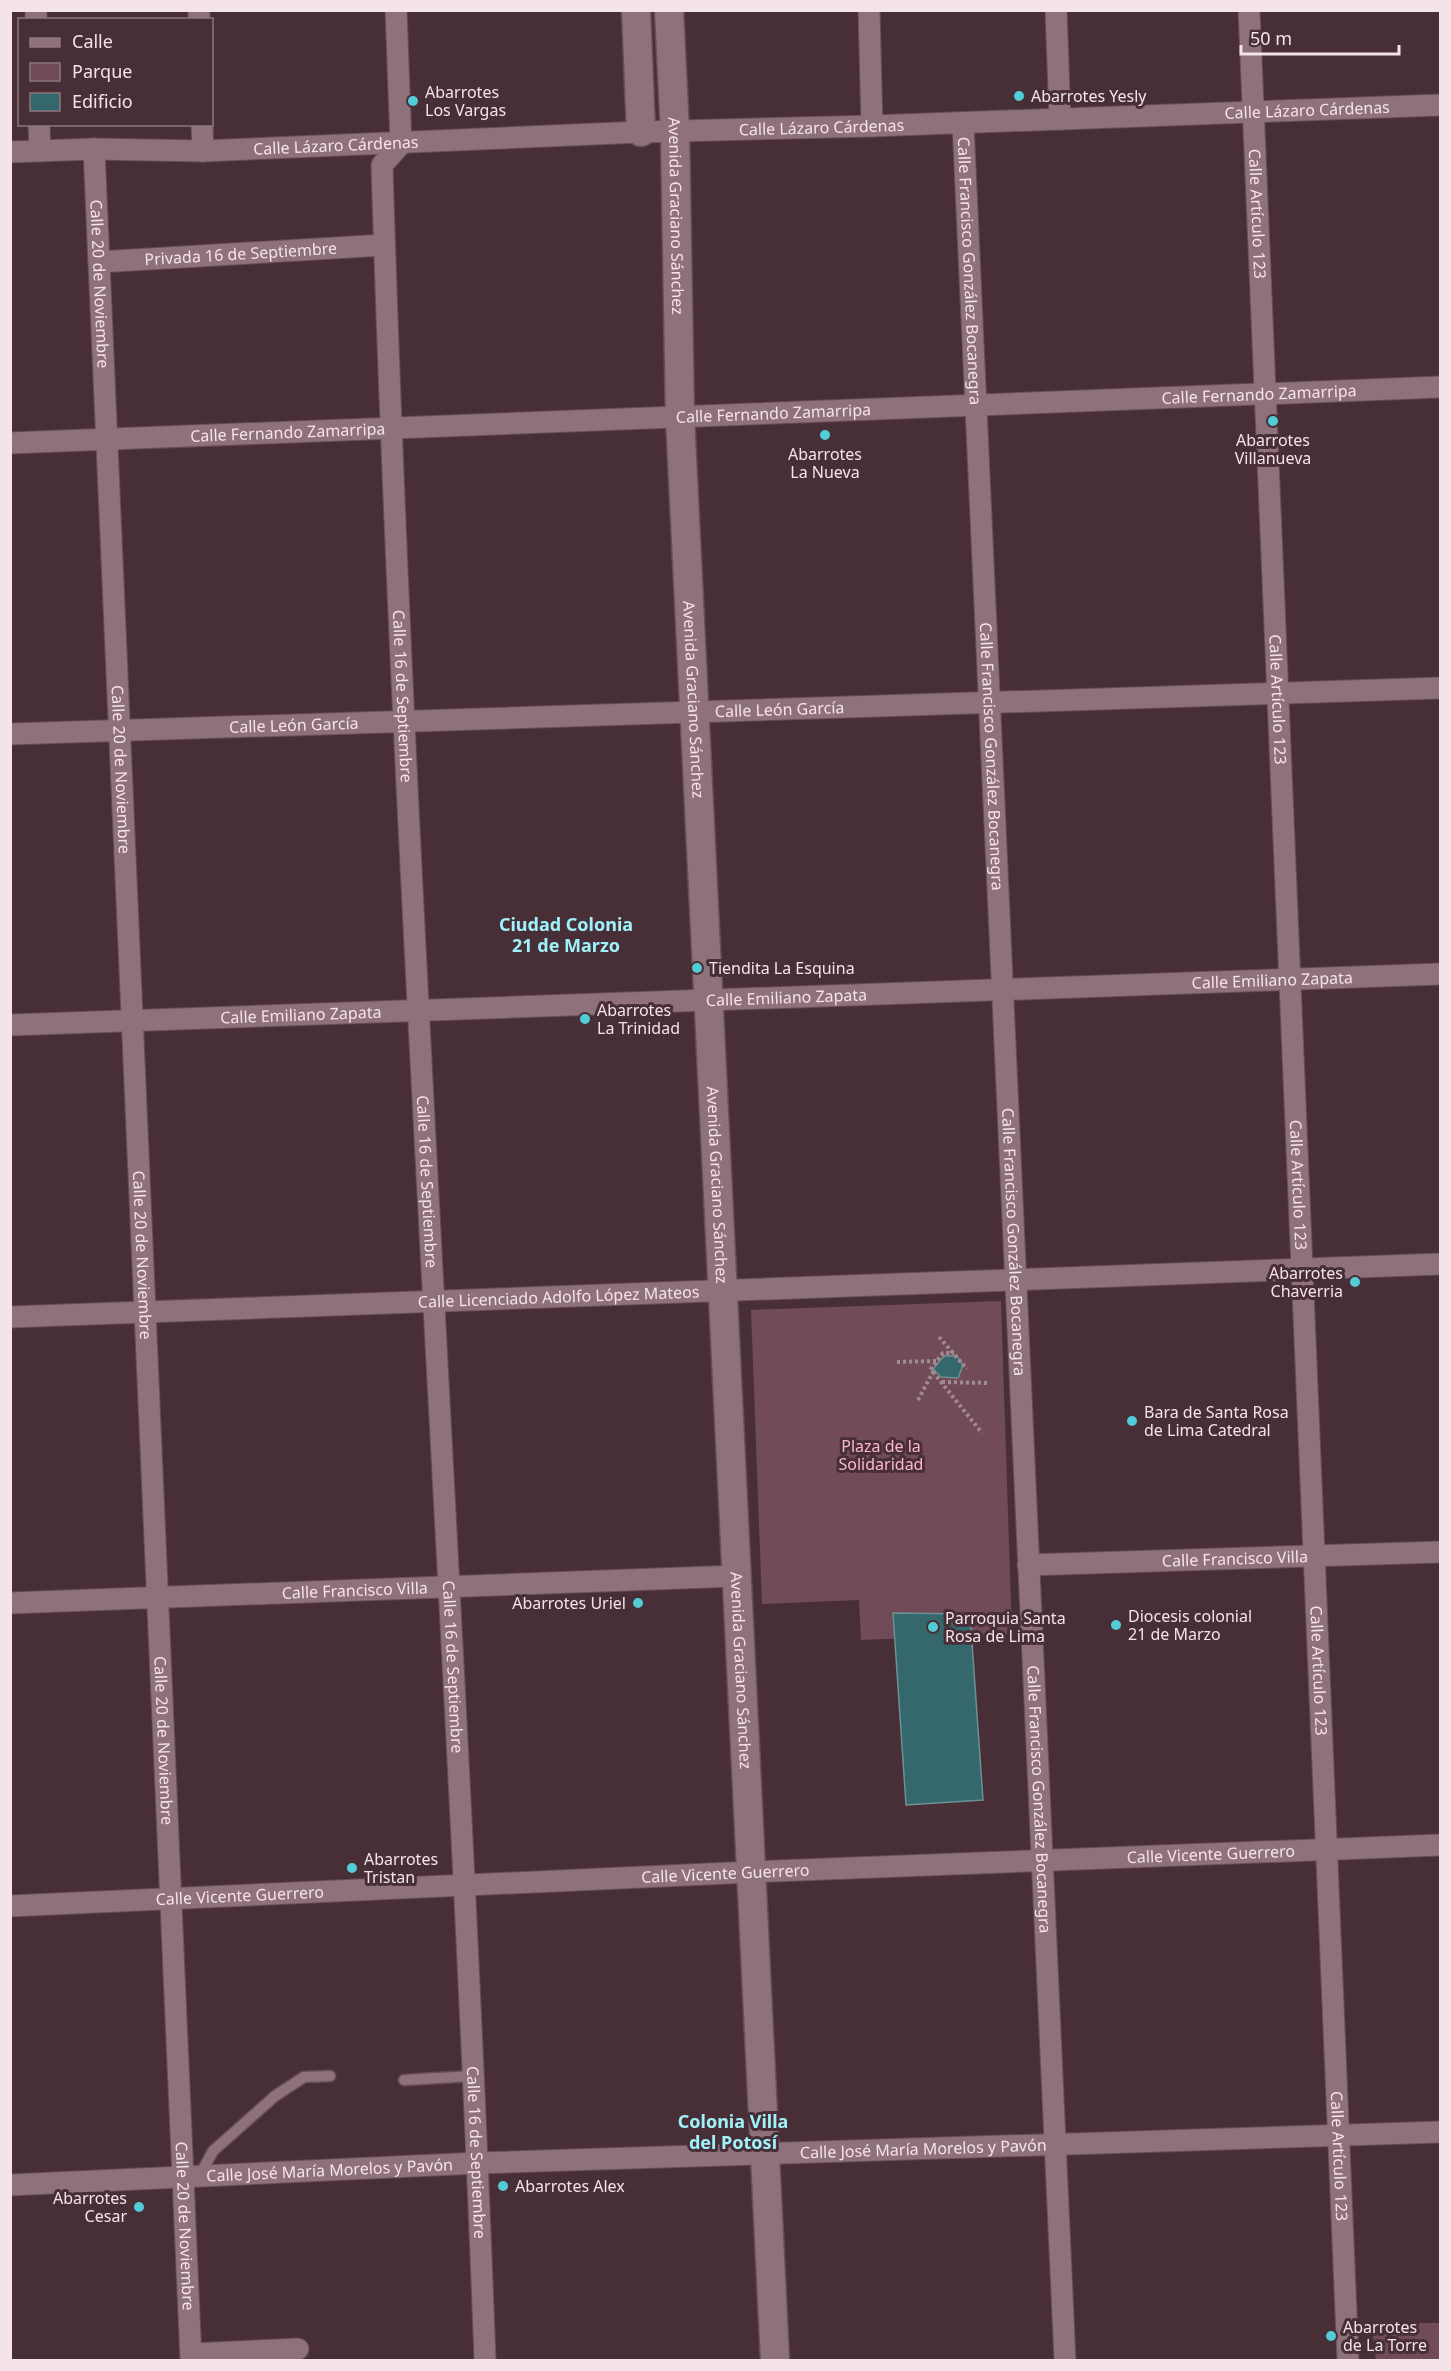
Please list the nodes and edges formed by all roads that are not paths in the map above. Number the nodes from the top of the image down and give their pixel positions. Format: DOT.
graph roads {
  1 [pos="396,10"];
  2 [pos="636,10"];
  3 [pos="669,10"];
  4 [pos="869,10"];
  5 [pos="1056,10"];
  6 [pos="1249,10"];
  7 [pos="1440,105"];
  8 [pos="1253,112"];
  9 [pos="1060,119"];
  10 [pos="963,123"];
  11 [pos="39,126"];
  12 [pos="202,126"];
  13 [pos="872,126"];
  14 [pos="641,132"];
  15 [pos="675,132"];
  16 [pos="400,144"];
  17 [pos="94,149"];
  18 [pos="39,151"];
  19 [pos="203,151"];
  20 [pos="10,153"];
  21 [pos="384,245"];
  22 [pos="99,262"];
  23 [pos="1440,387"];
  24 [pos="1265,393"];
  25 [pos="976,405"];
  26 [pos="680,417"];
  27 [pos="389,428"];
  28 [pos="106,439"];
  29 [pos="10,443"];
  30 [pos="1440,688"];
  31 [pos="1278,693"];
  32 [pos="989,702"];
  33 [pos="694,712"];
  34 [pos="405,721"];
  35 [pos="119,731"];
  36 [pos="10,734"];
  37 [pos="1440,974"];
  38 [pos="1290,981"];
  39 [pos="1002,989"];
  40 [pos="708,1000"];
  41 [pos="419,1011"];
  42 [pos="132,1022"];
  43 [pos="10,1024"];
  44 [pos="1440,1264"];
  45 [pos="1302,1270"];
  46 [pos="1016,1279"];
  47 [pos="722,1291"];
  48 [pos="432,1302"];
  49 [pos="145,1314"];
  50 [pos="10,1317"];
  51 [pos="1440,1552"];
  52 [pos="1314,1557"];
  53 [pos="1028,1565"];
  54 [pos="736,1576"];
  55 [pos="449,1587"];
  56 [pos="157,1598"];
  57 [pos="10,1604"];
  58 [pos="1440,1845"];
  59 [pos="1326,1851"];
  60 [pos="1043,1861"];
  61 [pos="751,1872"];
  62 [pos="464,1886"];
  63 [pos="172,1899"];
  64 [pos="10,1906"];
  65 [pos="330,2076"];
  66 [pos="473,2076"];
  67 [pos="404,2080"];
  68 [pos="1440,2132"];
  69 [pos="1339,2136"];
  70 [pos="1055,2145"];
  71 [pos="765,2154"];
  72 [pos="478,2163"];
  73 [pos="192,2175"];
  74 [pos="10,2185"];
  75 [pos="298,2349"];
  76 [pos="191,2357"];
  77 [pos="485,2361"];
  78 [pos="775,2361"];
  79 [pos="1065,2361"];
  80 [pos="1348,2361"];
  1 -- 16 [label="street"];
  2 -- 14 [label="street, Avenida Graciano Sánchez"];
  3 -- 15 [label="street, Avenida Graciano Sánchez"];
  4 -- 13 [label="street"];
  5 -- 9 [label="street"];
  6 -- 8 [label="street, Calle Artículo 123"];
  7 -- 8 [label="street, Calle Lázaro Cárdenas"];
  8 -- 9 [label="street, Calle Lázaro Cárdenas"];
  8 -- 24 [label="street, Calle Artículo 123"];
  9 -- 10 [label="street, Calle Lázaro Cárdenas"];
  10 -- 13 [label="street, Calle Lázaro Cárdenas"];
  10 -- 25 [label="street, Calle Francisco González Bocanegra"];
  11 -- 18 [label="street"];
  12 -- 19 [label="street"];
  13 -- 15 [label="street, Calle Lázaro Cárdenas"];
  14 -- 15 [label="street, Calle Lázaro Cárdenas"];
  14 -- 16 [label="street, Calle Lázaro Cárdenas"];
  15 -- 26 [label="street, Avenida Graciano Sánchez"];
  16 -- 19 [label="street, Calle Lázaro Cárdenas"];
  16 -- 21 [label="street, Calle 16 de Septiembre"];
  17 -- 18 [label="street, Calle Lázaro Cárdenas"];
  17 -- 19 [label="street, Calle Lázaro Cárdenas"];
  17 -- 22 [label="street, Calle 20 de Noviembre"];
  18 -- 20 [label="street, Calle Lázaro Cárdenas"];
  21 -- 22 [label="street, Privada 16 de Septiembre"];
  21 -- 27 [label="street, Calle 16 de Septiembre"];
  22 -- 28 [label="street, Calle 20 de Noviembre"];
  23 -- 24 [label="street, Calle Fernando Zamarripa"];
  24 -- 25 [label="street, Calle Fernando Zamarripa"];
  24 -- 31 [label="street, Calle Artículo 123"];
  25 -- 26 [label="street, Calle Fernando Zamarripa"];
  25 -- 32 [label="street, Calle Francisco González Bocanegra"];
  26 -- 27 [label="street, Calle Fernando Zamarripa"];
  26 -- 33 [label="street, Avenida Graciano Sánchez"];
  27 -- 28 [label="street, Calle Fernando Zamarripa"];
  27 -- 34 [label="street, Calle 16 de Septiembre"];
  28 -- 29 [label="street, Calle Fernando Zamarripa"];
  28 -- 35 [label="street, Calle 20 de Noviembre"];
  30 -- 31 [label="street, Calle León García"];
  31 -- 32 [label="street, Calle León García"];
  31 -- 38 [label="street, Calle Artículo 123"];
  32 -- 33 [label="street, Calle León García"];
  32 -- 39 [label="street, Calle Francisco González Bocanegra"];
  33 -- 34 [label="street, Calle León García"];
  33 -- 40 [label="street, Avenida Graciano Sánchez"];
  34 -- 35 [label="street, Calle León García"];
  34 -- 41 [label="street, Calle 16 de Septiembre"];
  35 -- 36 [label="street, Calle León García"];
  35 -- 42 [label="street, Calle 20 de Noviembre"];
  37 -- 38 [label="street, Calle Emiliano Zapata"];
  38 -- 39 [label="street, Calle Emiliano Zapata"];
  38 -- 45 [label="street, Calle Artículo 123"];
  39 -- 40 [label="street, Calle Emiliano Zapata"];
  39 -- 46 [label="street, Calle Francisco González Bocanegra"];
  40 -- 41 [label="street, Calle Emiliano Zapata"];
  40 -- 47 [label="street, Avenida Graciano Sánchez"];
  41 -- 42 [label="street, Calle Emiliano Zapata"];
  41 -- 48 [label="street, Calle 16 de Septiembre"];
  42 -- 43 [label="street, Calle Emiliano Zapata"];
  42 -- 49 [label="street, Calle 20 de Noviembre"];
  44 -- 45 [label="street, Calle Licenciado Adolfo López Mateos"];
  45 -- 46 [label="street, Calle Licenciado Adolfo López Mateos"];
  45 -- 52 [label="street, Calle Artículo 123"];
  46 -- 47 [label="street, Calle Licenciado Adolfo López Mateos"];
  46 -- 53 [label="street, Calle Francisco González Bocanegra"];
  47 -- 48 [label="street, Calle Licenciado Adolfo López Mateos"];
  47 -- 54 [label="street, Avenida Graciano Sánchez"];
  48 -- 49 [label="street, Calle Licenciado Adolfo López Mateos"];
  48 -- 55 [label="street, Calle 16 de Septiembre"];
  49 -- 50 [label="street, Calle Licenciado Adolfo López Mateos"];
  49 -- 56 [label="street, Calle 20 de Noviembre"];
  51 -- 52 [label="street, Calle Francisco Villa"];
  52 -- 53 [label="street, Calle Francisco Villa"];
  52 -- 59 [label="street, Calle Artículo 123"];
  53 -- 60 [label="street, Calle Francisco González Bocanegra"];
  54 -- 55 [label="street, Calle Francisco Villa"];
  54 -- 61 [label="street, Avenida Graciano Sánchez"];
  55 -- 56 [label="street, Calle Francisco Villa"];
  55 -- 62 [label="street, Calle 16 de Septiembre"];
  56 -- 57 [label="street, Calle Francisco Villa"];
  56 -- 63 [label="street, Calle 20 de Noviembre"];
  58 -- 59 [label="street, Calle Vicente Guerrero"];
  59 -- 60 [label="street, Calle Vicente Guerrero"];
  59 -- 69 [label="street, Calle Artículo 123"];
  60 -- 61 [label="street, Calle Vicente Guerrero"];
  60 -- 70 [label="street, Calle Francisco González Bocanegra"];
  61 -- 62 [label="street, Calle Vicente Guerrero"];
  61 -- 71 [label="street, Avenida Graciano Sánchez"];
  62 -- 63 [label="street, Calle Vicente Guerrero"];
  62 -- 66 [label="street, Calle 16 de Septiembre"];
  63 -- 64 [label="street, Calle Vicente Guerrero"];
  63 -- 73 [label="street, Calle 20 de Noviembre"];
  65 -- 73 [label="lane"];
  66 -- 67 [label="lane"];
  66 -- 72 [label="street, Calle 16 de Septiembre"];
  68 -- 69 [label="street, Calle José María Morelos y Pavón"];
  69 -- 70 [label="street, Calle José María Morelos y Pavón"];
  69 -- 80 [label="street, Calle Artículo 123"];
  70 -- 71 [label="street, Calle José María Morelos y Pavón"];
  70 -- 79 [label="street, Calle Francisco González Bocanegra"];
  71 -- 72 [label="street, Calle José María Morelos y Pavón"];
  71 -- 78 [label="street, Avenida Graciano Sánchez"];
  72 -- 73 [label="street, Calle José María Morelos y Pavón"];
  72 -- 77 [label="street, Calle 16 de Septiembre"];
  73 -- 74 [label="street, Calle José María Morelos y Pavón"];
  73 -- 76 [label="street, Calle 20 de Noviembre"];
  75 -- 76 [label="street"];
}
